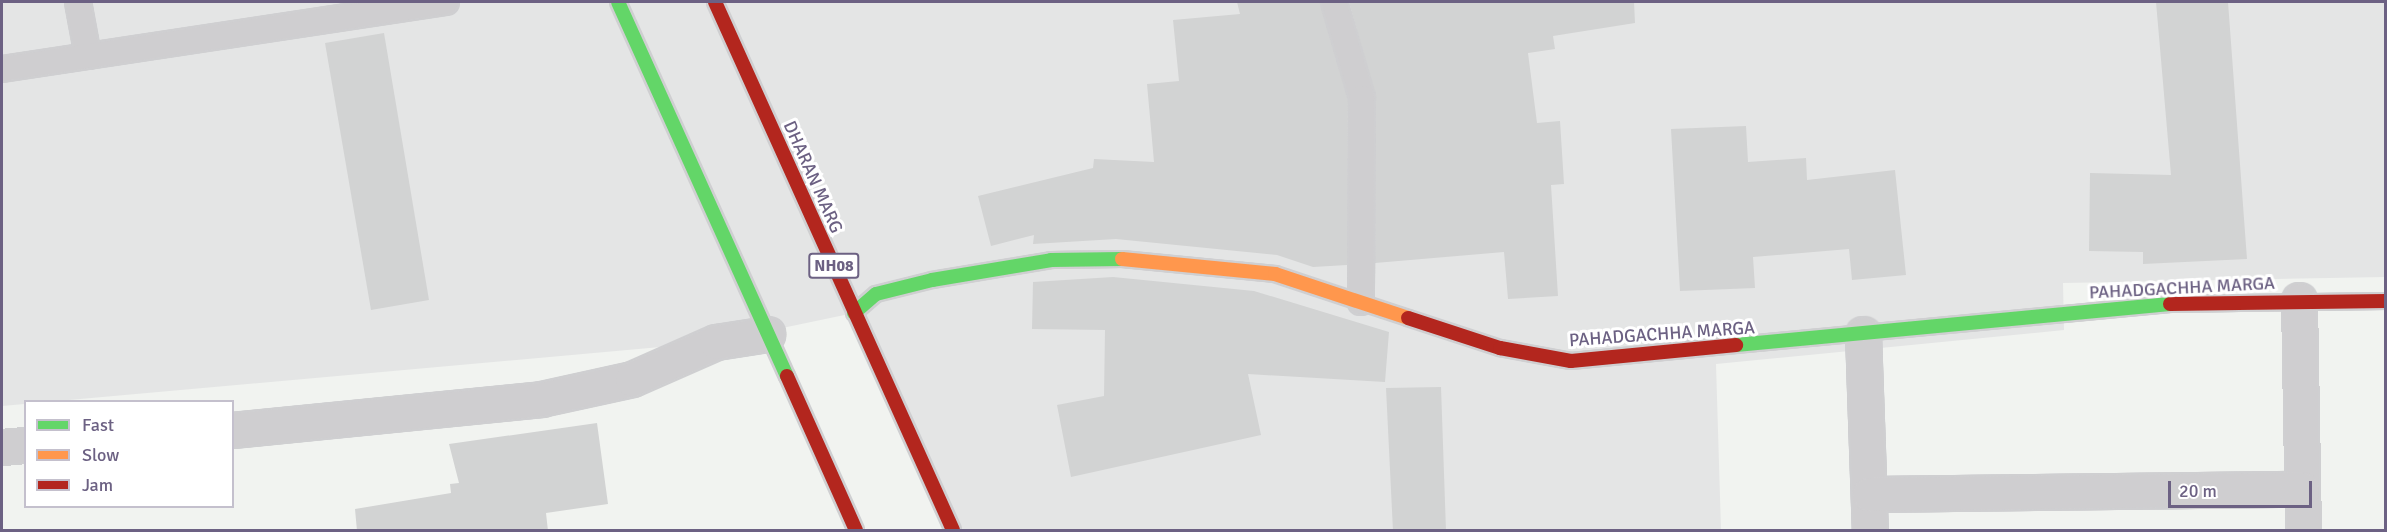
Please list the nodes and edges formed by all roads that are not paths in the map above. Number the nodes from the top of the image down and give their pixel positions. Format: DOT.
graph roads {
  1 [pos="78,2"];
  2 [pos="446,2"];
  3 [pos="618,2"];
  4 [pos="715,2"];
  5 [pos="1334,2"];
  6 [pos="88,56"];
  7 [pos="2,69"];
  8 [pos="2299,300"];
  9 [pos="2385,301"];
  10 [pos="1361,302"];
  11 [pos="854,313"];
  12 [pos="767,334"];
  13 [pos="1863,334"];
  14 [pos="234,430"];
  15 [pos="24,445"];
  16 [pos="2,447"];
  17 [pos="2302,489"];
  18 [pos="1869,494"];
  19 [pos="856,531"];
  20 [pos="953,531"];
  21 [pos="1870,531"];
  22 [pos="2303,531"];
  1 -- 6 [label="lane"];
  2 -- 6 [label="lane"];
  3 -- 12 [label="street"];
  4 -- 11 [label="street, DHARAN MARG / NH08"];
  5 -- 10 [label="lane"];
  6 -- 7 [label="lane"];
  8 -- 9 [label="street, PAHADGACHHA MARGA"];
  8 -- 13 [label="street, PAHADGACHHA MARGA"];
  8 -- 17 [label="street"];
  10 -- 11 [label="street, PAHADGACHHA MARGA"];
  10 -- 13 [label="street, PAHADGACHHA MARGA"];
  11 -- 20 [label="street, DHARAN MARG / NH08"];
  12 -- 14 [label="street"];
  12 -- 19 [label="street"];
  13 -- 18 [label="street"];
  15 -- 16 [label="street"];
  17 -- 18 [label="street"];
  17 -- 22 [label="street"];
  18 -- 21 [label="street"];
}
